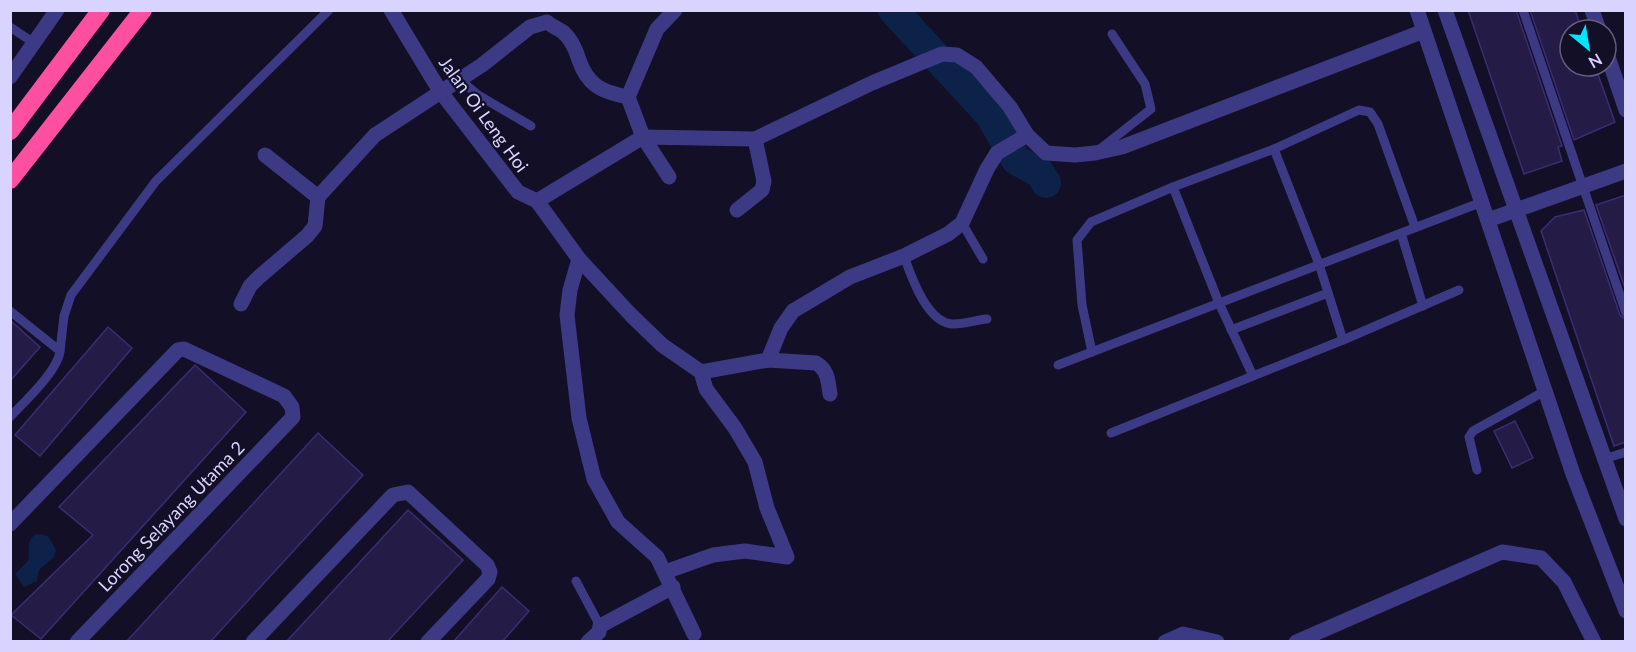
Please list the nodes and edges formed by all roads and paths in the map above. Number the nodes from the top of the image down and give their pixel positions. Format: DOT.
graph roads {
  1 [pos="57,10"];
  2 [pos="101,10"];
  3 [pos="143,10"];
  4 [pos="329,10"];
  5 [pos="391,10"];
  6 [pos="675,10"];
  7 [pos="1417,10"];
  8 [pos="1445,10"];
  9 [pos="1523,10"];
  10 [pos="10,27"];
  11 [pos="1424,30"];
  12 [pos="1112,34"];
  13 [pos="34,43"];
  14 [pos="10,77"];
  15 [pos="1615,78"];
  16 [pos="459,80"];
  17 [pos="440,91"];
  18 [pos="628,97"];
  19 [pos="1626,110"];
  20 [pos="531,126"];
  21 [pos="10,131"];
  22 [pos="643,137"];
  23 [pos="1023,137"];
  24 [pos="755,140"];
  25 [pos="1274,149"];
  26 [pos="1095,153"];
  27 [pos="265,155"];
  28 [pos="1626,171"];
  29 [pos="669,177"];
  30 [pos="10,180"];
  31 [pos="1173,187"];
  32 [pos="1582,187"];
  33 [pos="318,197"];
  34 [pos="537,201"];
  35 [pos="1482,202"];
  36 [pos="738,210"];
  37 [pos="1515,211"];
  38 [pos="1488,220"];
  39 [pos="962,223"];
  40 [pos="1415,227"];
  41 [pos="1401,233"];
  42 [pos="904,256"];
  43 [pos="579,259"];
  44 [pos="983,259"];
  45 [pos="1319,264"];
  46 [pos="1459,290"];
  47 [pos="1328,292"];
  48 [pos="1219,303"];
  49 [pos="241,304"];
  50 [pos="1423,306"];
  51 [pos="10,311"];
  52 [pos="1626,313"];
  53 [pos="987,319"];
  54 [pos="1232,330"];
  55 [pos="1343,340"];
  56 [pos="60,351"];
  57 [pos="1092,352"];
  58 [pos="768,360"];
  59 [pos="1058,365"];
  60 [pos="701,372"];
  61 [pos="1253,376"];
  62 [pos="1545,391"];
  63 [pos="830,394"];
  64 [pos="10,417"];
  65 [pos="1111,433"];
  66 [pos="1626,452"];
  67 [pos="1604,459"];
  68 [pos="1478,470"];
  69 [pos="1626,519"];
  70 [pos="10,524"];
  71 [pos="665,572"];
  72 [pos="576,581"];
  73 [pos="673,587"];
  74 [pos="1626,611"];
  75 [pos="600,626"];
  76 [pos="694,634"];
  77 [pos="77,642"];
  78 [pos="253,642"];
  79 [pos="428,642"];
  80 [pos="588,642"];
  81 [pos="1165,642"];
  82 [pos="1217,642"];
  83 [pos="1296,642"];
  84 [pos="1594,642"];
  1 -- 13 [label="street"];
  2 -- 21 [label="highway"];
  3 -- 30 [label="highway"];
  4 -- 56 [label="lane"];
  5 -- 17 [label="street, Jalan Oi Leng Hoi"];
  6 -- 18 [label="street"];
  7 -- 11 [label="street"];
  8 -- 37 [label="street"];
  9 -- 32 [label="lane"];
  10 -- 13 [label="lane"];
  11 -- 26 [label="street"];
  11 -- 35 [label="street"];
  12 -- 26 [label="lane"];
  13 -- 14 [label="street"];
  15 -- 19 [label="street"];
  16 -- 17 [label="street"];
  16 -- 18 [label="street"];
  16 -- 20 [label="lane"];
  17 -- 33 [label="street"];
  17 -- 34 [label="street, Jalan Oi Leng Hoi"];
  18 -- 22 [label="street"];
  22 -- 24 [label="street"];
  22 -- 29 [label="street"];
  22 -- 34 [label="street"];
  23 -- 24 [label="street"];
  23 -- 26 [label="street"];
  23 -- 39 [label="street"];
  24 -- 36 [label="street"];
  25 -- 31 [label="lane"];
  25 -- 40 [label="lane"];
  25 -- 45 [label="lane"];
  27 -- 33 [label="street"];
  28 -- 32 [label="street"];
  31 -- 48 [label="lane"];
  31 -- 57 [label="lane"];
  32 -- 37 [label="street"];
  32 -- 52 [label="lane"];
  33 -- 49 [label="street"];
  34 -- 43 [label="street, Jalan Oi Leng Hoi"];
  35 -- 38 [label="street"];
  35 -- 40 [label="lane"];
  37 -- 38 [label="street"];
  37 -- 67 [label="street"];
  38 -- 62 [label="street"];
  39 -- 42 [label="street"];
  39 -- 44 [label="lane"];
  40 -- 41 [label="lane"];
  41 -- 45 [label="lane"];
  41 -- 50 [label="lane"];
  42 -- 53 [label="lane"];
  42 -- 58 [label="street"];
  43 -- 60 [label="street, Jalan Oi Leng Hoi"];
  43 -- 71 [label="street"];
  45 -- 47 [label="lane"];
  45 -- 48 [label="lane"];
  46 -- 50 [label="lane"];
  47 -- 54 [label="lane"];
  47 -- 55 [label="lane"];
  48 -- 54 [label="lane"];
  48 -- 57 [label="lane"];
  50 -- 55 [label="lane"];
  51 -- 56 [label="lane"];
  54 -- 61 [label="lane"];
  55 -- 61 [label="lane"];
  56 -- 64 [label="lane"];
  57 -- 59 [label="lane"];
  58 -- 60 [label="street"];
  58 -- 63 [label="street"];
  60 -- 71 [label="street"];
  61 -- 65 [label="lane"];
  62 -- 68 [label="lane"];
  62 -- 74 [label="street"];
  66 -- 67 [label="lane"];
  67 -- 69 [label="street"];
  70 -- 77 [label="street, Lorong Selayang Utama 2"];
  71 -- 73 [label="street"];
  72 -- 75 [label="lane"];
  73 -- 75 [label="street"];
  73 -- 76 [label="street"];
  75 -- 80 [label="street"];
  78 -- 79 [label="street"];
  81 -- 82 [label="street"];
  83 -- 84 [label="street"];
}
